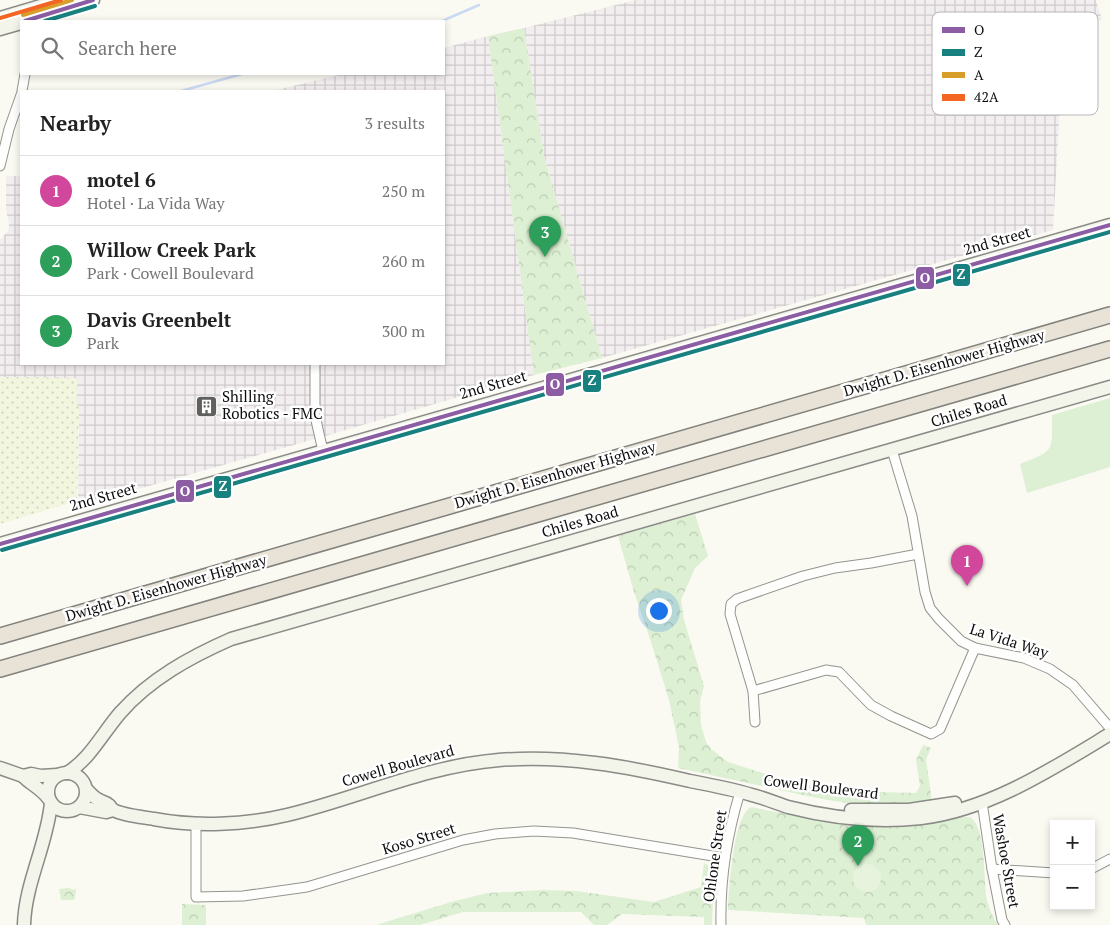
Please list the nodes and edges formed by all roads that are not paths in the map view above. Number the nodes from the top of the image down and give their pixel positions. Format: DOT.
graph roads {
  1 [pos="61,0"];
  2 [pos="93,0"];
  3 [pos="0,18"];
  4 [pos="23,20"];
  5 [pos="24,20"];
  6 [pos="20,21"];
  7 [pos="20,21"];
  8 [pos="0,29"];
  9 [pos="25,75"];
  10 [pos="22,90"];
  11 [pos="20,98"];
  12 [pos="0,166"];
  13 [pos="1110,225"];
  14 [pos="1110,315"];
  15 [pos="1110,349"];
  16 [pos="315,365"];
  17 [pos="1110,387"];
  18 [pos="892,450"];
  19 [pos="323,451"];
  20 [pos="0,544"];
  21 [pos="918,554"];
  22 [pos="0,636"];
  23 [pos="975,648"];
  24 [pos="0,669"];
  25 [pos="753,691"];
  26 [pos="755,722"];
  27 [pos="1110,728"];
  28 [pos="1110,734"];
  29 [pos="94,749"];
  30 [pos="0,768"];
  31 [pos="62,774"];
  32 [pos="23,776"];
  33 [pos="86,787"];
  34 [pos="746,793"];
  35 [pos="50,800"];
  36 [pos="979,803"];
  37 [pos="73,809"];
  38 [pos="113,810"];
  39 [pos="196,823"];
  40 [pos="46,836"];
  41 [pos="725,858"];
  42 [pos="1110,859"];
  43 [pos="1095,867"];
  44 [pos="992,869"];
  45 [pos="1050,873"];
  46 [pos="24,925"];
  47 [pos="721,925"];
  48 [pos="1005,925"];
  1 -- 4 [label="street"];
  2 -- 5 [label="street"];
  3 -- 6 [label="street"];
  7 -- 8 [label="street"];
  9 -- 10 [label="street"];
  11 -- 12 [label="street"];
  13 -- 19 [label="street, 2nd Street"];
  14 -- 22 [label="highway, Dwight D. Eisenhower Highway"];
  15 -- 24 [label="highway"];
  16 -- 19 [label="street"];
  17 -- 18 [label="street, Chiles Road"];
  18 -- 21 [label="street, La Vida Way"];
  18 -- 29 [label="street, Chiles Road"];
  19 -- 20 [label="street, 2nd Street"];
  21 -- 23 [label="street, La Vida Way"];
  21 -- 25 [label="street"];
  23 -- 25 [label="street"];
  23 -- 27 [label="street, La Vida Way"];
  25 -- 26 [label="street"];
  28 -- 36 [label="street, Cowell Boulevard"];
  29 -- 31 [label="street"];
  29 -- 33 [label="street"];
  30 -- 32 [label="street"];
  31 -- 32 [label="street"];
  31 -- 33 [label="street"];
  31 -- 35 [label="street"];
  32 -- 35 [label="street"];
  33 -- 37 [label="street"];
  33 -- 38 [label="street, Cowell Boulevard"];
  34 -- 36 [label="street, Cowell Boulevard"];
  34 -- 39 [label="street, Cowell Boulevard"];
  34 -- 41 [label="street, Ohlone Street"];
  35 -- 37 [label="street"];
  35 -- 40 [label="street"];
  36 -- 44 [label="street, Washoe Street"];
  37 -- 38 [label="street, Cowell Boulevard"];
  37 -- 40 [label="street"];
  38 -- 39 [label="street, Cowell Boulevard"];
  39 -- 41 [label="street, Koso Street"];
  40 -- 46 [label="street"];
  41 -- 47 [label="street, Ohlone Street"];
  42 -- 43 [label="street"];
  44 -- 45 [label="street"];
  44 -- 48 [label="street, Washoe Street"];
}
